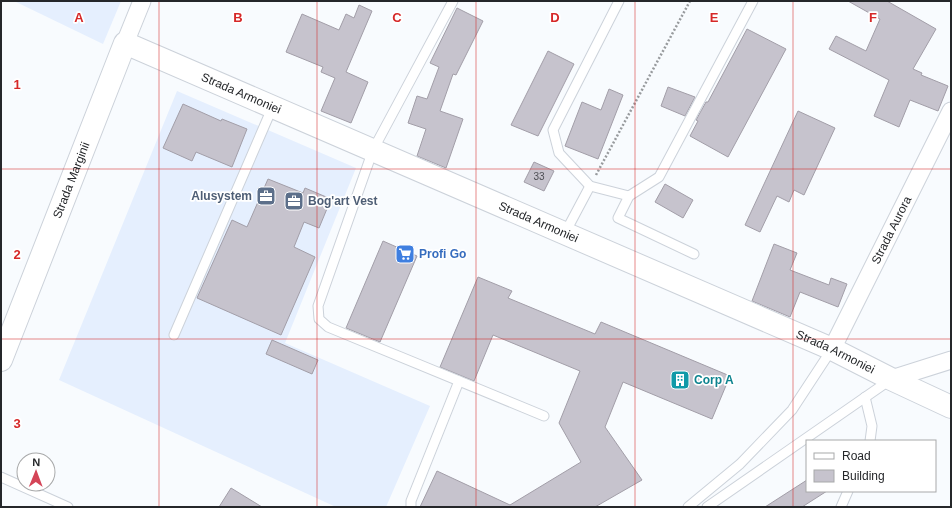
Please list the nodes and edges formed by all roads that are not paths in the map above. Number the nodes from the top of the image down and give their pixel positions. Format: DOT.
graph roads {
  1 [pos="142,1"];
  2 [pos="453,1"];
  3 [pos="619,1"];
  4 [pos="753,1"];
  5 [pos="124,43"];
  6 [pos="273,106"];
  7 [pos="951,112"];
  8 [pos="373,150"];
  9 [pos="590,186"];
  10 [pos="629,196"];
  11 [pos="565,233"];
  12 [pos="694,254"];
  13 [pos="174,335"];
  14 [pos="832,349"];
  15 [pos="1,360"];
  16 [pos="951,360"];
  17 [pos="891,379"];
  18 [pos="458,381"];
  19 [pos="866,397"];
  20 [pos="951,407"];
  21 [pos="544,416"];
  22 [pos="870,440"];
  23 [pos="1,477"];
  24 [pos="848,492"];
  25 [pos="68,507"];
  26 [pos="411,507"];
  27 [pos="688,507"];
  28 [pos="707,507"];
  29 [pos="841,507"];
  1 -- 5 [label="street, Strada Marginii"];
  2 -- 8 [label="lane"];
  3 -- 9 [label="lane"];
  4 -- 10 [label="lane"];
  5 -- 6 [label="street, Strada Armoniei"];
  5 -- 15 [label="street, Strada Marginii"];
  6 -- 8 [label="street, Strada Armoniei"];
  6 -- 13 [label="lane"];
  7 -- 14 [label="street, Strada Aurora"];
  8 -- 11 [label="street, Strada Armoniei"];
  8 -- 18 [label="lane"];
  9 -- 10 [label="lane"];
  9 -- 11 [label="lane"];
  10 -- 12 [label="lane"];
  11 -- 14 [label="street, Strada Armoniei"];
  14 -- 17 [label="street, Strada Armoniei"];
  14 -- 27 [label="lane"];
  16 -- 17 [label="street"];
  17 -- 19 [label="lane"];
  17 -- 20 [label="street, Strada Armoniei"];
  18 -- 21 [label="lane"];
  18 -- 26 [label="lane"];
  19 -- 22 [label="lane"];
  19 -- 28 [label="lane"];
  23 -- 25 [label="lane"];
  24 -- 29 [label="lane"];
}
